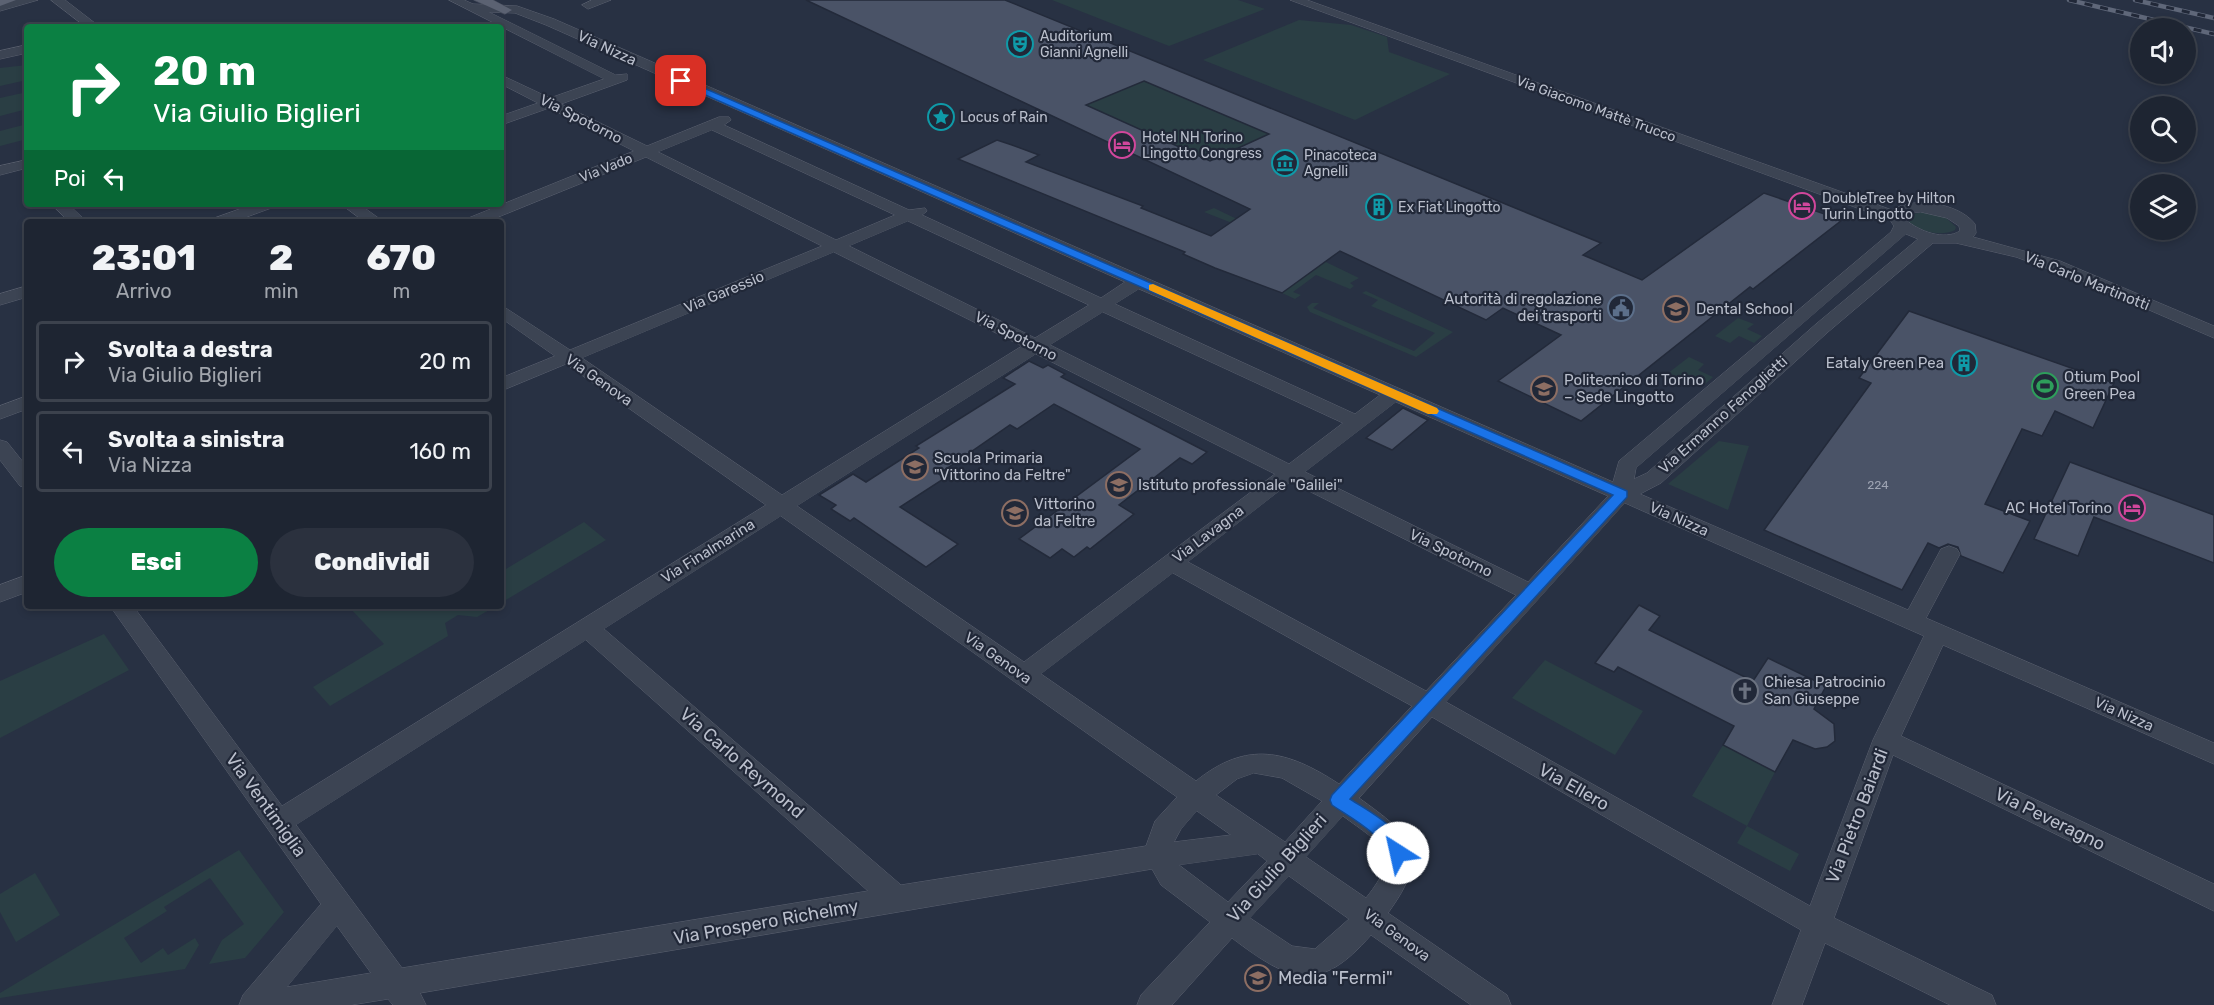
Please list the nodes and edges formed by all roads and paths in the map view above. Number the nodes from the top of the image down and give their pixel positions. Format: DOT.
graph roads {
  1 [pos="9,0"];
  2 [pos="32,0"];
  3 [pos="57,0"];
  4 [pos="455,0"];
  5 [pos="605,0"];
  6 [pos="1296,0"];
  7 [pos="1315,0"];
  8 [pos="0,2"];
  9 [pos="477,4"];
  10 [pos="588,5"];
  11 [pos="0,7"];
  12 [pos="507,7"];
  13 [pos="549,22"];
  14 [pos="90,24"];
  15 [pos="517,31"];
  16 [pos="504,34"];
  17 [pos="24,50"];
  18 [pos="0,56"];
  19 [pos="649,67"];
  20 [pos="615,79"];
  21 [pos="504,80"];
  22 [pos="549,103"];
  23 [pos="741,114"];
  24 [pos="504,120"];
  25 [pos="713,125"];
  26 [pos="646,152"];
  27 [pos="24,169"];
  28 [pos="0,171"];
  29 [pos="947,199"];
  30 [pos="62,207"];
  31 [pos="261,207"];
  32 [pos="354,207"];
  33 [pos="910,215"];
  34 [pos="1900,217"];
  35 [pos="76,219"];
  36 [pos="227,219"];
  37 [pos="372,219"];
  38 [pos="479,219"];
  39 [pos="1967,224"];
  40 [pos="1931,237"];
  41 [pos="1958,239"];
  42 [pos="836,246"];
  43 [pos="1139,281"];
  44 [pos="24,292"];
  45 [pos="0,300"];
  46 [pos="1100,304"];
  47 [pos="504,312"];
  48 [pos="2214,323"];
  49 [pos="2214,333"];
  50 [pos="1035,346"];
  51 [pos="568,357"];
  52 [pos="504,384"];
  53 [pos="1394,394"];
  54 [pos="24,403"];
  55 [pos="0,412"];
  56 [pos="1356,422"];
  57 [pos="0,446"];
  58 [pos="1290,472"];
  59 [pos="24,477"];
  60 [pos="1622,494"];
  61 [pos="780,506"];
  62 [pos="1949,554"];
  63 [pos="1171,562"];
  64 [pos="24,584"];
  65 [pos="1531,593"];
  66 [pos="0,594"];
  67 [pos="123,609"];
  68 [pos="1913,621"];
  69 [pos="587,627"];
  70 [pos="1938,631"];
  71 [pos="1022,676"];
  72 [pos="1428,704"];
  73 [pos="1886,740"];
  74 [pos="2214,754"];
  75 [pos="1197,796"];
  76 [pos="1338,800"];
  77 [pos="278,822"];
  78 [pos="1275,849"];
  79 [pos="1160,855"];
  80 [pos="2214,898"];
  81 [pos="897,900"];
  82 [pos="338,904"];
  83 [pos="1368,914"];
  84 [pos="1230,921"];
  85 [pos="1816,924"];
  86 [pos="404,995"];
  87 [pos="254,1005"];
  88 [pos="267,1005"];
  89 [pos="1152,1005"];
  90 [pos="1496,1005"];
  91 [pos="1787,1005"];
  92 [pos="1981,1005"];
  1 -- 8 [label="main road"];
  2 -- 11 [label="street"];
  3 -- 14 [label="street"];
  4 -- 9 [label="street, Via Nizza"];
  5 -- 10 [label="street"];
  6 -- 34 [label="street, Via Giacomo Mattè Trucco"];
  7 -- 34 [label="street, Via Giacomo Mattè Trucco"];
  9 -- 12 [label="main road"];
  9 -- 15 [label="street, Via Nizza"];
  12 -- 13 [label="street, Via Nizza"];
  13 -- 15 [label="street"];
  13 -- 19 [label="street, Via Nizza"];
  15 -- 16 [label="street"];
  15 -- 20 [label="street, Via Nizza"];
  17 -- 18 [label="street"];
  19 -- 20 [label="street"];
  19 -- 29 [label="street, Via Nizza"];
  20 -- 22 [label="street"];
  21 -- 22 [label="street, Via Spotorno"];
  22 -- 24 [label="street"];
  22 -- 26 [label="street, Via Spotorno"];
  23 -- 25 [label="street, Via Vado"];
  25 -- 26 [label="street, Via Vado"];
  25 -- 33 [label="street"];
  26 -- 38 [label="street, Via Vado"];
  26 -- 42 [label="street, Via Spotorno"];
  27 -- 28 [label="street"];
  29 -- 33 [label="street, Via Garessio"];
  29 -- 43 [label="street, Via Nizza"];
  30 -- 35 [label="street"];
  31 -- 36 [label="street"];
  32 -- 37 [label="street"];
  33 -- 42 [label="street, Via Garessio"];
  33 -- 46 [label="street"];
  34 -- 39 [label="street, Via Carlo Martinotti"];
  34 -- 40 [label="street, Via Carlo Martinotti"];
  34 -- 60 [label="street, Via Ermanno Fenoglietti"];
  39 -- 41 [label="street"];
  39 -- 48 [label="street, Via Carlo Martinotti"];
  40 -- 41 [label="street, Via Carlo Martinotti"];
  40 -- 60 [label="street, Via Ermanno Fenoglietti"];
  41 -- 49 [label="street, Via Carlo Martinotti"];
  42 -- 50 [label="street, Via Spotorno"];
  42 -- 51 [label="street, Via Garessio"];
  43 -- 46 [label="street, Via Finalmarina"];
  43 -- 53 [label="street, Via Nizza"];
  44 -- 45 [label="street"];
  46 -- 50 [label="street, Via Finalmarina"];
  46 -- 56 [label="street"];
  47 -- 51 [label="street, Via Genova"];
  50 -- 58 [label="street, Via Spotorno"];
  50 -- 61 [label="street, Via Finalmarina"];
  51 -- 52 [label="street, Via Garessio"];
  51 -- 61 [label="street, Via Genova"];
  53 -- 56 [label="street, Via Lavagna"];
  53 -- 60 [label="street, Via Nizza"];
  54 -- 55 [label="street"];
  56 -- 58 [label="street, Via Lavagna"];
  57 -- 59 [label="street"];
  58 -- 63 [label="street, Via Lavagna"];
  58 -- 65 [label="street, Via Spotorno"];
  60 -- 65 [label="street, Via Giulio Biglieri"];
  60 -- 68 [label="street, Via Nizza"];
  61 -- 69 [label="street, Via Finalmarina"];
  61 -- 71 [label="street, Via Genova"];
  62 -- 68 [label="street"];
  63 -- 71 [label="street, Via Lavagna"];
  63 -- 72 [label="street, Via Ellero"];
  64 -- 66 [label="street"];
  65 -- 72 [label="street, Via Giulio Biglieri"];
  67 -- 77 [label="street, Via Ventimiglia"];
  68 -- 70 [label="street, Via Nizza"];
  69 -- 77 [label="street, Via Finalmarina"];
  69 -- 81 [label="street, Via Carlo Reymond"];
  70 -- 73 [label="street, Via Pietro Baiardi"];
  70 -- 74 [label="street, Via Nizza"];
  71 -- 75 [label="street, Via Genova"];
  72 -- 76 [label="street, Via Giulio Biglieri"];
  72 -- 85 [label="street, Via Ellero"];
  73 -- 80 [label="street, Via Peveragno"];
  73 -- 85 [label="street, Via Pietro Baiardi"];
  75 -- 76 [label="street"];
  75 -- 78 [label="street, Via Genova"];
  75 -- 79 [label="street"];
  76 -- 78 [label="street, Via Giulio Biglieri"];
  76 -- 83 [label="street"];
  77 -- 82 [label="street, Via Ventimiglia"];
  78 -- 79 [label="street, Via Prospero Richelmy"];
  78 -- 83 [label="street, Via Genova"];
  78 -- 84 [label="street, Via Giulio Biglieri"];
  79 -- 81 [label="street, Via Prospero Richelmy"];
  79 -- 84 [label="street"];
  81 -- 86 [label="street, Via Prospero Richelmy"];
  82 -- 86 [label="street, Via Ventimiglia"];
  82 -- 87 [label="street"];
  83 -- 84 [label="street"];
  83 -- 90 [label="street, Via Genova"];
  84 -- 89 [label="street, Via Giulio Biglieri"];
  85 -- 91 [label="street, Via Pietro Baiardi"];
  85 -- 92 [label="street, Via Ellero"];
  86 -- 88 [label="street, Via Prospero Richelmy"];
}
